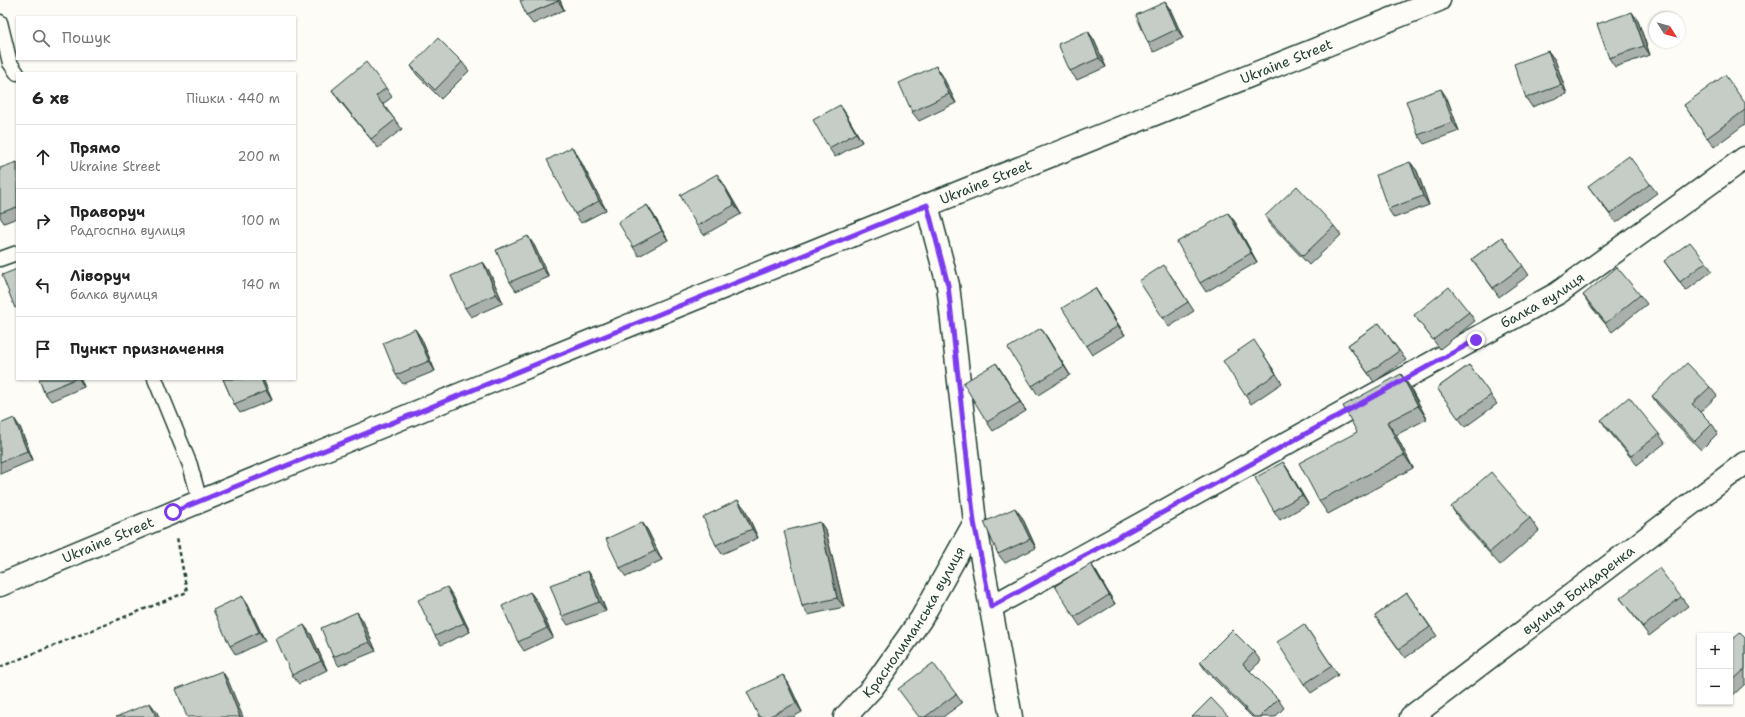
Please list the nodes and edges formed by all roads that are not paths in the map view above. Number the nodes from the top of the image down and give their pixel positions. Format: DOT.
graph roads {
  1 [pos="1439,0"];
  2 [pos="0,22"];
  3 [pos="16,72"];
  4 [pos="1745,158"];
  5 [pos="927,205"];
  6 [pos="16,253"];
  7 [pos="0,259"];
  8 [pos="155,380"];
  9 [pos="1745,463"];
  10 [pos="200,501"];
  11 [pos="974,522"];
  12 [pos="0,585"];
  13 [pos="991,607"];
  14 [pos="845,717"];
  15 [pos="1011,717"];
  16 [pos="1411,717"];
  1 -- 5 [label="street, Ukraine Street"];
  2 -- 3 [label="lane"];
  4 -- 13 [label="street, балка вулиця"];
  5 -- 10 [label="street, Ukraine Street"];
  5 -- 11 [label="street"];
  6 -- 7 [label="lane"];
  8 -- 10 [label="lane"];
  9 -- 16 [label="street, вулиця Бондаренка"];
  10 -- 12 [label="street, Ukraine Street"];
  11 -- 13 [label="street"];
  11 -- 14 [label="street, Краснолиманська вулиця"];
  13 -- 15 [label="street"];
}
